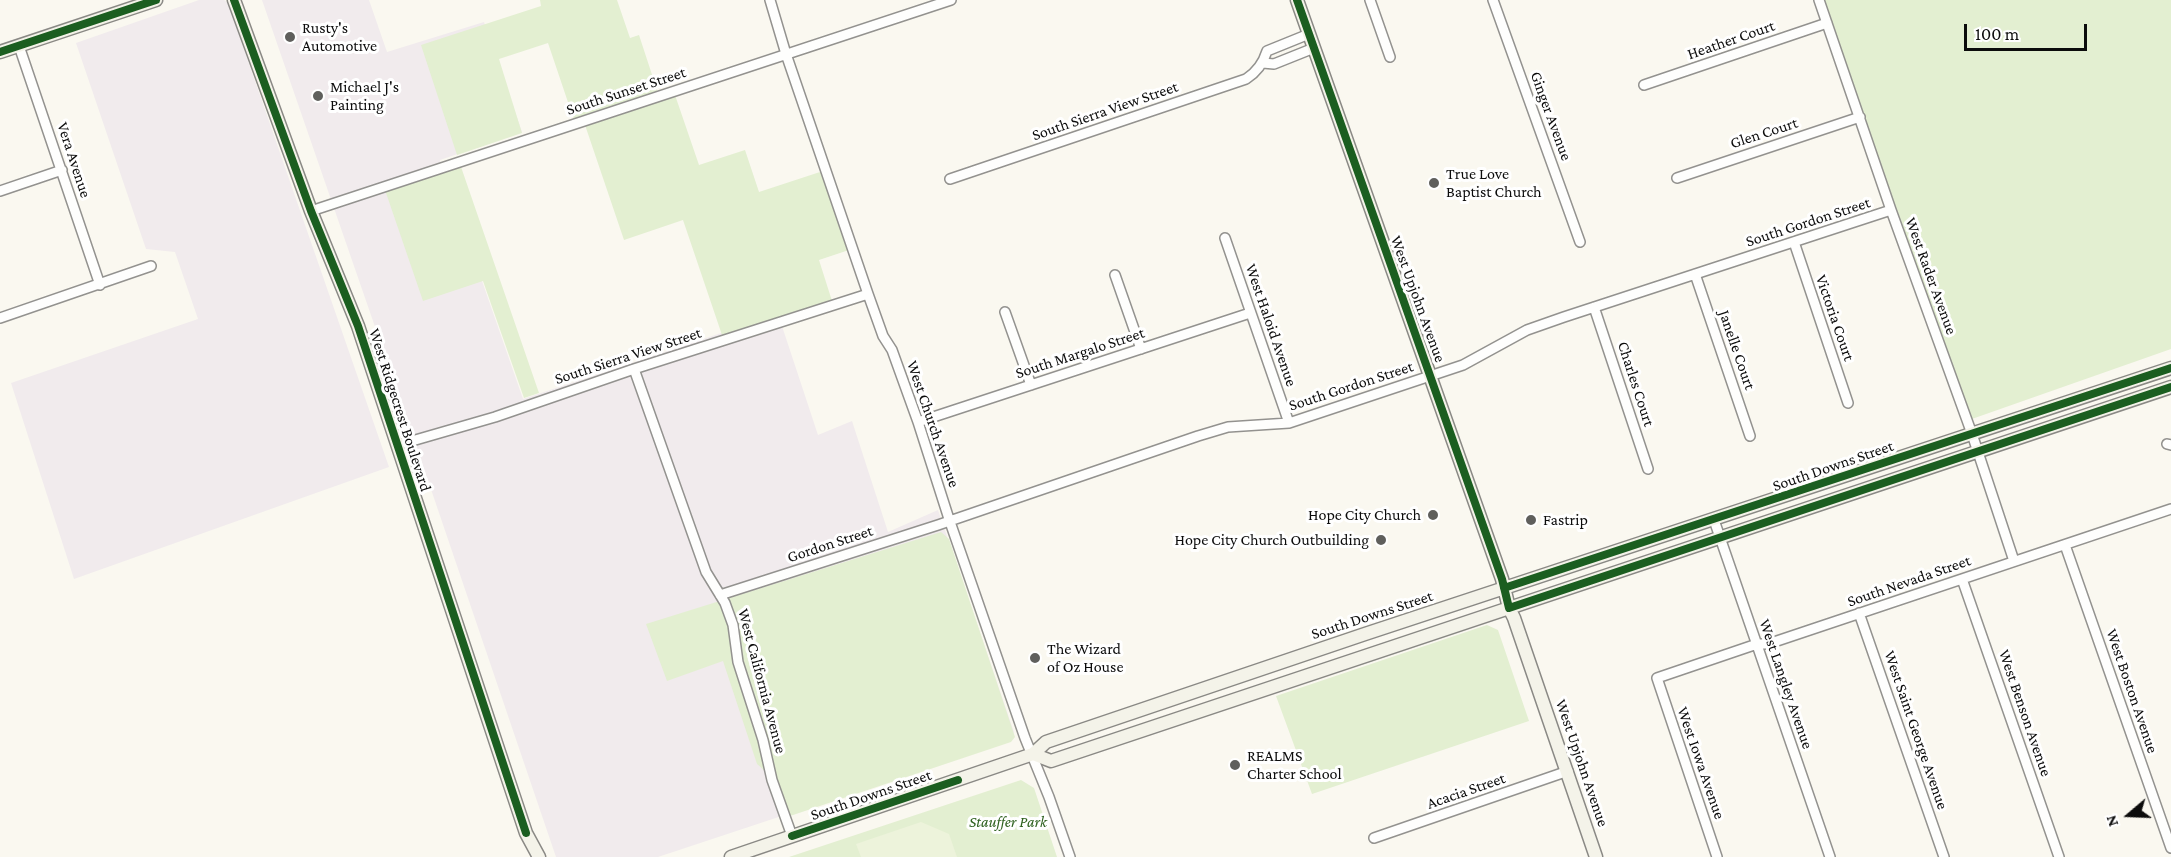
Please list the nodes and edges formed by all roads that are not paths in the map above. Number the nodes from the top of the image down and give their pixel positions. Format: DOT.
graph roads {
  1 [pos="156,0"];
  2 [pos="234,0"];
  3 [pos="770,0"];
  4 [pos="951,0"];
  5 [pos="1298,0"];
  6 [pos="1371,0"];
  7 [pos="1493,0"];
  8 [pos="1819,0"];
  9 [pos="128,4"];
  10 [pos="1827,23"];
  11 [pos="1309,34"];
  12 [pos="19,46"];
  13 [pos="1314,48"];
  14 [pos="0,52"];
  15 [pos="786,54"];
  16 [pos="1390,57"];
  17 [pos="1263,63"];
  18 [pos="1644,85"];
  19 [pos="1860,117"];
  20 [pos="62,170"];
  21 [pos="1677,178"];
  22 [pos="950,179"];
  23 [pos="0,191"];
  24 [pos="1891,210"];
  25 [pos="311,211"];
  26 [pos="1225,237"];
  27 [pos="1580,242"];
  28 [pos="1794,242"];
  29 [pos="151,266"];
  30 [pos="1695,274"];
  31 [pos="1115,275"];
  32 [pos="100,285"];
  33 [pos="868,294"];
  34 [pos="1594,307"];
  35 [pos="1005,312"];
  36 [pos="1250,313"];
  37 [pos="0,318"];
  38 [pos="1141,349"];
  39 [pos="2171,368"];
  40 [pos="634,369"];
  41 [pos="1431,375"];
  42 [pos="1031,385"];
  43 [pos="2171,387"];
  44 [pos="1848,403"];
  45 [pos="918,422"];
  46 [pos="1289,423"];
  47 [pos="1972,434"];
  48 [pos="1750,436"];
  49 [pos="398,445"];
  50 [pos="1978,452"];
  51 [pos="1648,470"];
  52 [pos="2169,510"];
  53 [pos="949,519"];
  54 [pos="1714,520"];
  55 [pos="2171,521"];
  56 [pos="1720,537"];
  57 [pos="2065,544"];
  58 [pos="2014,561"];
  59 [pos="1962,579"];
  60 [pos="1504,588"];
  61 [pos="720,595"];
  62 [pos="1509,608"];
  63 [pos="1859,613"];
  64 [pos="1757,644"];
  65 [pos="1657,678"];
  66 [pos="1033,754"];
  67 [pos="1568,771"];
  68 [pos="792,836"];
  69 [pos="1374,838"];
  70 [pos="2171,848"];
  71 [pos="539,857"];
  72 [pos="731,857"];
  73 [pos="1070,857"];
  74 [pos="1596,857"];
  75 [pos="1718,857"];
  76 [pos="1830,857"];
  77 [pos="1944,857"];
  78 [pos="2059,857"];
  1 -- 9 [label="main road"];
  2 -- 25 [label="main road, West Ridgecrest Boulevard"];
  3 -- 15 [label="street, West Church Avenue"];
  4 -- 15 [label="street, South Sunset Street"];
  5 -- 11 [label="main road, West Upjohn Avenue"];
  6 -- 16 [label="street"];
  7 -- 27 [label="street, Ginger Avenue"];
  8 -- 10 [label="street, West Rader Avenue"];
  9 -- 12 [label="main road"];
  10 -- 18 [label="street, Heather Court"];
  10 -- 19 [label="street, West Rader Avenue"];
  11 -- 13 [label="main road, West Upjohn Avenue"];
  11 -- 17 [label="street, South Sierra View Street"];
  12 -- 14 [label="main road"];
  12 -- 20 [label="street, Vera Avenue"];
  13 -- 17 [label="street, South Sierra View Street"];
  13 -- 41 [label="main road, West Upjohn Avenue"];
  15 -- 25 [label="street, South Sunset Street"];
  15 -- 33 [label="street, West Church Avenue"];
  17 -- 22 [label="street, South Sierra View Street"];
  19 -- 21 [label="street, Glen Court"];
  19 -- 24 [label="street, West Rader Avenue"];
  20 -- 23 [label="street"];
  20 -- 32 [label="street, Vera Avenue"];
  24 -- 28 [label="street, South Gordon Street"];
  24 -- 47 [label="street, West Rader Avenue"];
  25 -- 49 [label="main road, West Ridgecrest Boulevard"];
  26 -- 36 [label="street, West Haloid Avenue"];
  28 -- 30 [label="street, South Gordon Street"];
  28 -- 44 [label="street, Victoria Court"];
  29 -- 32 [label="street"];
  30 -- 34 [label="street, South Gordon Street"];
  30 -- 48 [label="street, Janelle Court"];
  31 -- 38 [label="street"];
  32 -- 37 [label="street"];
  33 -- 40 [label="street, South Sierra View Street"];
  33 -- 45 [label="street, West Church Avenue"];
  34 -- 41 [label="street, South Gordon Street"];
  34 -- 51 [label="street, Charles Court"];
  35 -- 42 [label="street"];
  36 -- 38 [label="street, South Margalo Street"];
  36 -- 46 [label="street, West Haloid Avenue"];
  38 -- 42 [label="street, South Margalo Street"];
  39 -- 47 [label="main road, South Downs Street"];
  40 -- 49 [label="street, South Sierra View Street"];
  40 -- 61 [label="street, West California Avenue"];
  41 -- 46 [label="street, South Gordon Street"];
  41 -- 60 [label="main road, West Upjohn Avenue"];
  42 -- 45 [label="street, South Margalo Street"];
  43 -- 50 [label="main road, South Downs Street"];
  45 -- 53 [label="street, West Church Avenue"];
  46 -- 53 [label="street, South Gordon Street"];
  47 -- 50 [label="street, West Rader Avenue"];
  47 -- 54 [label="main road, South Downs Street"];
  49 -- 71 [label="main road, West Ridgecrest Boulevard"];
  50 -- 56 [label="main road, South Downs Street"];
  50 -- 58 [label="street, West Rader Avenue"];
  52 -- 55 [label="street"];
  52 -- 57 [label="street, South Nevada Street"];
  53 -- 61 [label="street, Gordon Street"];
  53 -- 66 [label="street, West Church Avenue"];
  54 -- 56 [label="street, West Langley Avenue"];
  54 -- 60 [label="main road, South Downs Street"];
  56 -- 62 [label="main road, South Downs Street"];
  56 -- 64 [label="street, West Langley Avenue"];
  57 -- 58 [label="street, South Nevada Street"];
  57 -- 70 [label="street, West Boston Avenue"];
  58 -- 59 [label="street, South Nevada Street"];
  59 -- 63 [label="street, South Nevada Street"];
  59 -- 78 [label="street, West Benson Avenue"];
  60 -- 62 [label="main road, West Upjohn Avenue"];
  60 -- 66 [label="main road, South Downs Street"];
  61 -- 68 [label="street, West California Avenue"];
  62 -- 66 [label="main road, South Downs Street"];
  62 -- 67 [label="main road, West Upjohn Avenue"];
  63 -- 64 [label="street, South Nevada Street"];
  63 -- 77 [label="street, West Saint George Avenue"];
  64 -- 65 [label="street, South Nevada Street"];
  64 -- 76 [label="street, West Langley Avenue"];
  65 -- 75 [label="street, West Iowa Avenue"];
  66 -- 68 [label="main road, South Downs Street"];
  66 -- 73 [label="street, West Church Avenue"];
  67 -- 69 [label="street, Acacia Street"];
  67 -- 74 [label="main road, West Upjohn Avenue"];
  68 -- 72 [label="main road, South Downs Street"];
}
